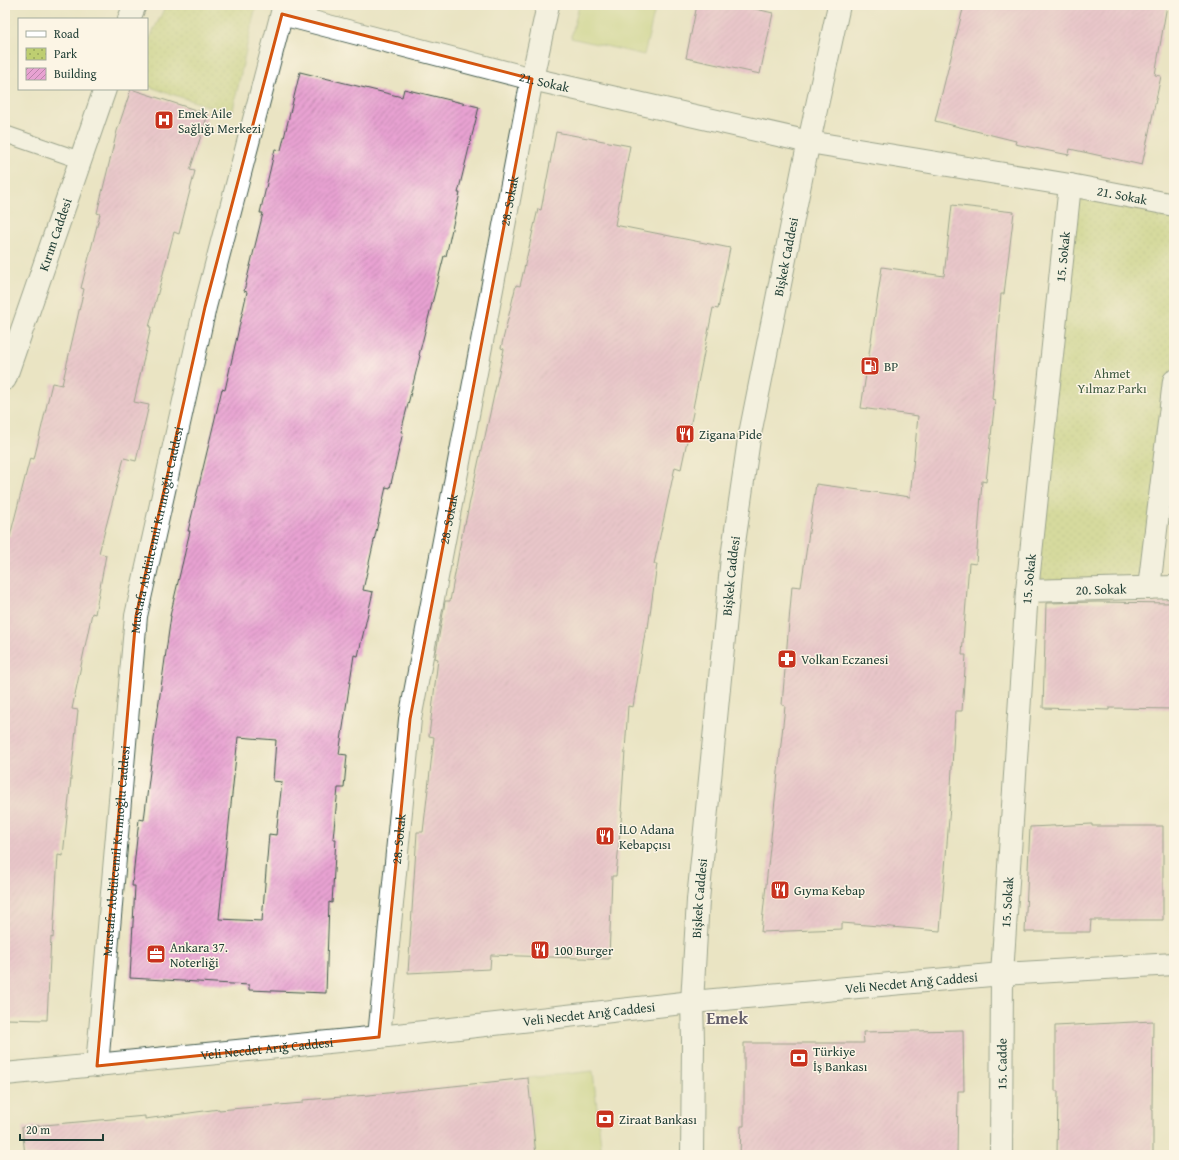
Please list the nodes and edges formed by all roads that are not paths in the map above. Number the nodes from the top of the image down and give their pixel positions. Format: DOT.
graph roads {
  1 [pos="134,5"];
  2 [pos="548,5"];
  3 [pos="839,5"];
  4 [pos="283,9"];
  5 [pos="129,18"];
  6 [pos="532,79"];
  7 [pos="104,90"];
  8 [pos="5,134"];
  9 [pos="809,142"];
  10 [pos="80,160"];
  11 [pos="1070,185"];
  12 [pos="1174,205"];
  13 [pos="5,379"];
  14 [pos="1174,381"];
  15 [pos="1174,587"];
  16 [pos="1149,588"];
  17 [pos="1027,591"];
  18 [pos="1174,964"];
  19 [pos="1002,974"];
  20 [pos="692,1002"];
  21 [pos="379,1037"];
  22 [pos="97,1066"];
  23 [pos="5,1074"];
  24 [pos="692,1155"];
  25 [pos="1001,1155"];
  1 -- 5 [label="street"];
  2 -- 6 [label="street, 28. Sokak"];
  3 -- 9 [label="street, Bişkek Caddesi"];
  4 -- 6 [label="street, 21. Sokak"];
  4 -- 22 [label="street, Mustafa Abdülcemil Kırımoğlu Caddesi"];
  6 -- 9 [label="street, 21. Sokak"];
  6 -- 21 [label="street, 28. Sokak"];
  7 -- 10 [label="street, Kırım Caddesi"];
  8 -- 10 [label="lane"];
  9 -- 11 [label="street, 21. Sokak"];
  9 -- 20 [label="street, Bişkek Caddesi"];
  10 -- 13 [label="street, Kırım Caddesi"];
  11 -- 12 [label="street, 21. Sokak"];
  11 -- 17 [label="street, 15. Sokak"];
  14 -- 16 [label="street"];
  15 -- 16 [label="street, 20. Sokak"];
  16 -- 17 [label="street, 20. Sokak"];
  17 -- 19 [label="street, 15. Sokak"];
  18 -- 19 [label="street, Veli Necdet Arığ Caddesi"];
  19 -- 20 [label="street, Veli Necdet Arığ Caddesi"];
  19 -- 25 [label="street, 15. Cadde"];
  20 -- 21 [label="street, Veli Necdet Arığ Caddesi"];
  20 -- 24 [label="street, Bişkek Caddesi"];
  21 -- 22 [label="street, Veli Necdet Arığ Caddesi"];
  22 -- 23 [label="street, Veli Necdet Arığ Caddesi"];
}
